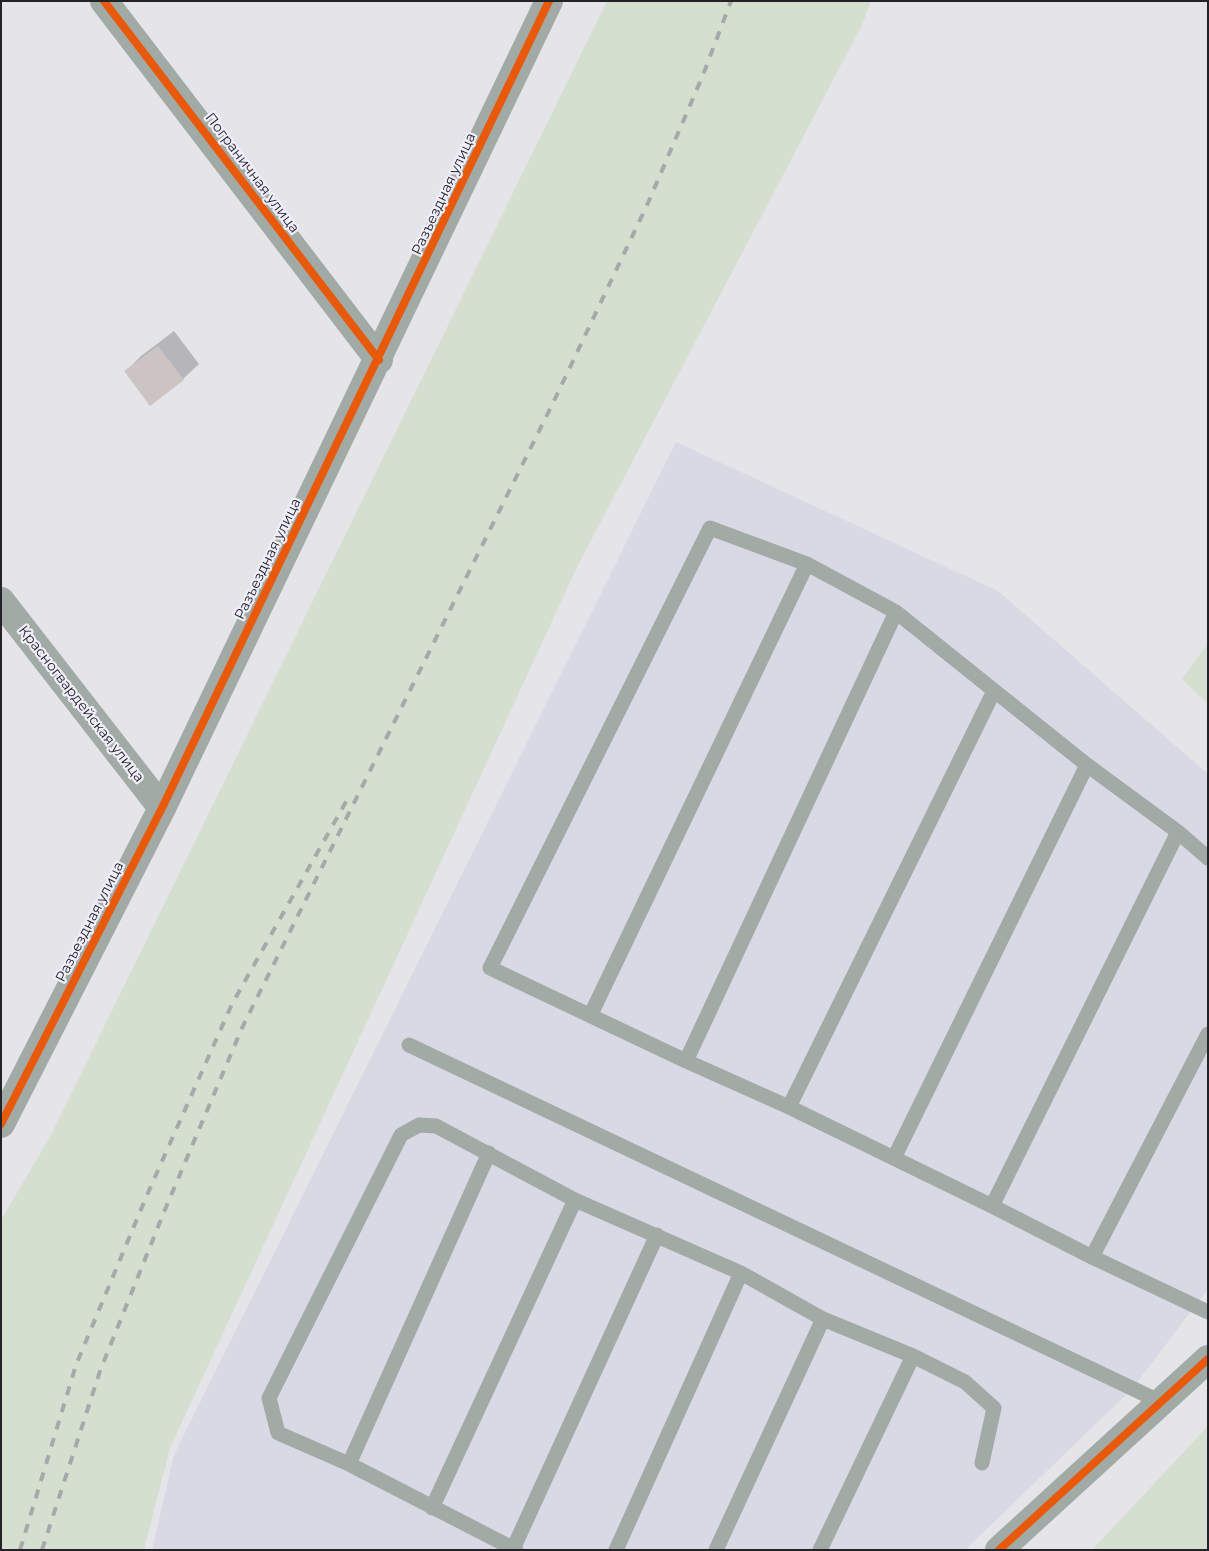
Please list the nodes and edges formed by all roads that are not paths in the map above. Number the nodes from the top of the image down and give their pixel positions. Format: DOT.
graph roads {
  1 [pos="104,1"];
  2 [pos="549,1"];
  3 [pos="379,360"];
  4 [pos="807,564"];
  5 [pos="1,601"];
  6 [pos="896,612"];
  7 [pos="994,692"];
  8 [pos="1087,765"];
  9 [pos="162,808"];
  10 [pos="1178,832"];
  11 [pos="1208,858"];
  12 [pos="591,1014"];
  13 [pos="1208,1034"];
  14 [pos="409,1045"];
  15 [pos="686,1061"];
  16 [pos="789,1107"];
  17 [pos="1,1124"];
  18 [pos="489,1153"];
  19 [pos="894,1158"];
  20 [pos="575,1200"];
  21 [pos="992,1206"];
  22 [pos="657,1235"];
  23 [pos="1092,1258"];
  24 [pos="741,1273"];
  25 [pos="1208,1312"];
  26 [pos="823,1319"];
  27 [pos="913,1356"];
  28 [pos="1208,1359"];
  29 [pos="1161,1402"];
  30 [pos="982,1463"];
  31 [pos="349,1464"];
  32 [pos="432,1508"];
  33 [pos="514,1549"];
  34 [pos="616,1550"];
  35 [pos="716,1550"];
  36 [pos="820,1550"];
  37 [pos="999,1550"];
  1 -- 3 [label="street, Пограничная улица"];
  2 -- 3 [label="street, Разъездная улица"];
  3 -- 9 [label="street, Разъездная улица"];
  4 -- 6 [label="lane"];
  4 -- 12 [label="lane"];
  4 -- 12 [label="lane"];
  5 -- 9 [label="street, Красногвардейская улица"];
  6 -- 7 [label="lane"];
  6 -- 15 [label="lane"];
  7 -- 8 [label="lane"];
  7 -- 16 [label="lane"];
  8 -- 10 [label="lane"];
  8 -- 19 [label="lane"];
  9 -- 17 [label="street, Разъездная улица"];
  10 -- 11 [label="lane"];
  10 -- 21 [label="lane"];
  12 -- 15 [label="lane"];
  13 -- 23 [label="lane"];
  14 -- 29 [label="lane"];
  15 -- 16 [label="lane"];
  16 -- 19 [label="lane"];
  18 -- 20 [label="lane"];
  18 -- 31 [label="lane"];
  18 -- 31 [label="lane"];
  19 -- 21 [label="lane"];
  20 -- 22 [label="lane"];
  20 -- 32 [label="lane"];
  21 -- 23 [label="lane"];
  22 -- 24 [label="lane"];
  22 -- 33 [label="lane"];
  23 -- 25 [label="lane"];
  24 -- 26 [label="lane"];
  24 -- 34 [label="lane"];
  26 -- 27 [label="lane"];
  26 -- 35 [label="lane"];
  27 -- 30 [label="lane"];
  27 -- 36 [label="lane"];
  28 -- 29 [label="street"];
  29 -- 37 [label="street"];
  31 -- 32 [label="lane"];
  32 -- 33 [label="lane"];
}
